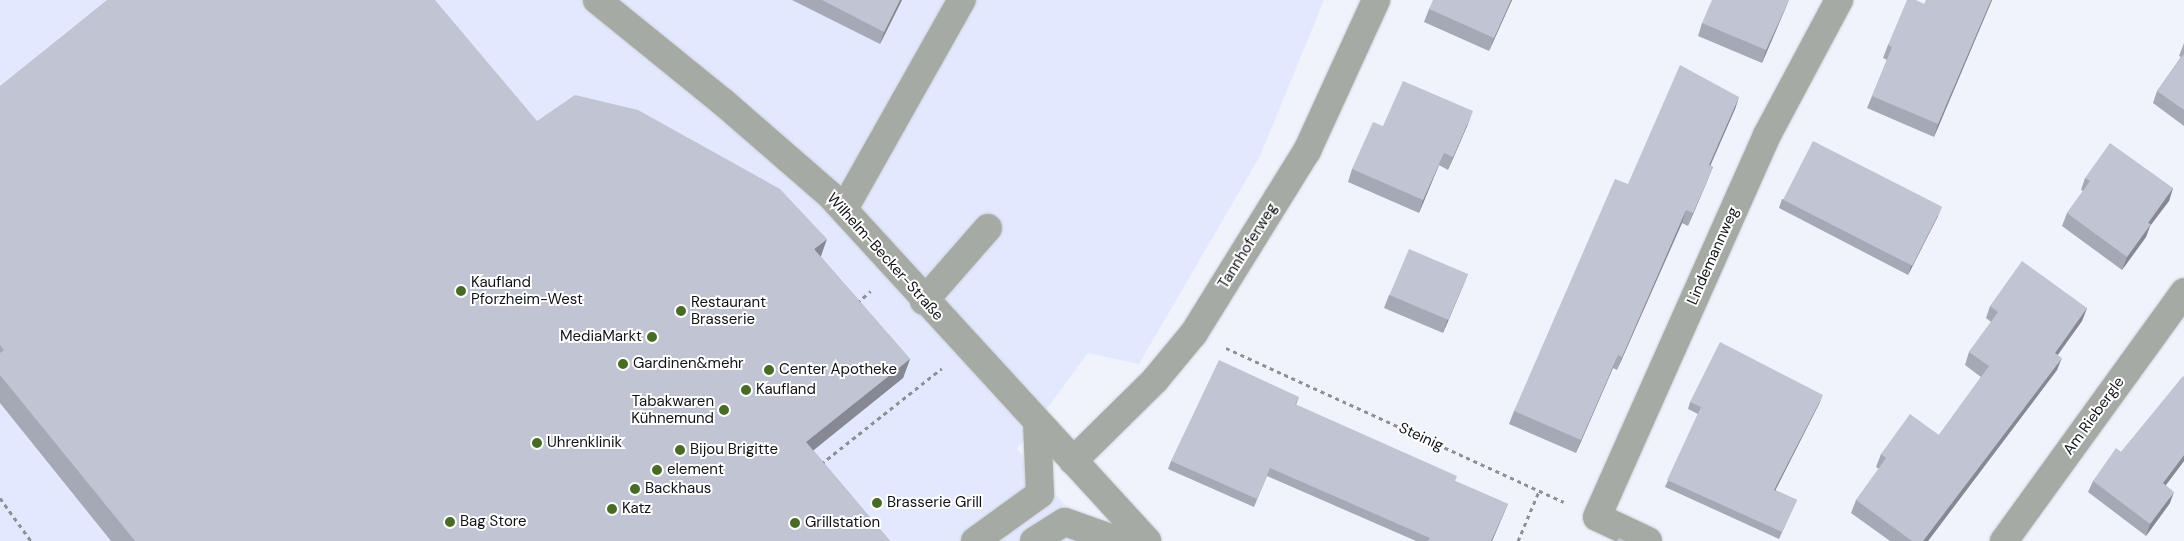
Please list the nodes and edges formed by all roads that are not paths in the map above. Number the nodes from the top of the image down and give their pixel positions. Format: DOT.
graph roads {
  1 [pos="597,0"];
  2 [pos="962,0"];
  3 [pos="1376,0"];
  4 [pos="1839,0"];
  5 [pos="844,209"];
  6 [pos="988,228"];
  7 [pos="2184,292"];
  8 [pos="924,301"];
  9 [pos="1037,422"];
  10 [pos="1074,461"];
  11 [pos="975,541"];
  12 [pos="1034,541"];
  13 [pos="1119,541"];
  14 [pos="1147,541"];
  15 [pos="1648,541"];
  16 [pos="2004,541"];
  1 -- 5 [label="street, Wilhelm-Becker-Straße"];
  2 -- 5 [label="street"];
  3 -- 10 [label="street, Tannhoferweg"];
  4 -- 15 [label="street, Lindemannweg"];
  5 -- 8 [label="street, Wilhelm-Becker-Straße"];
  6 -- 8 [label="street"];
  7 -- 16 [label="street, Am Riebergle"];
  8 -- 9 [label="street, Wilhelm-Becker-Straße"];
  9 -- 10 [label="street, Wilhelm-Becker-Straße"];
  9 -- 11 [label="street"];
  10 -- 14 [label="street, Wilhelm-Becker-Straße"];
  12 -- 13 [label="street"];
}
